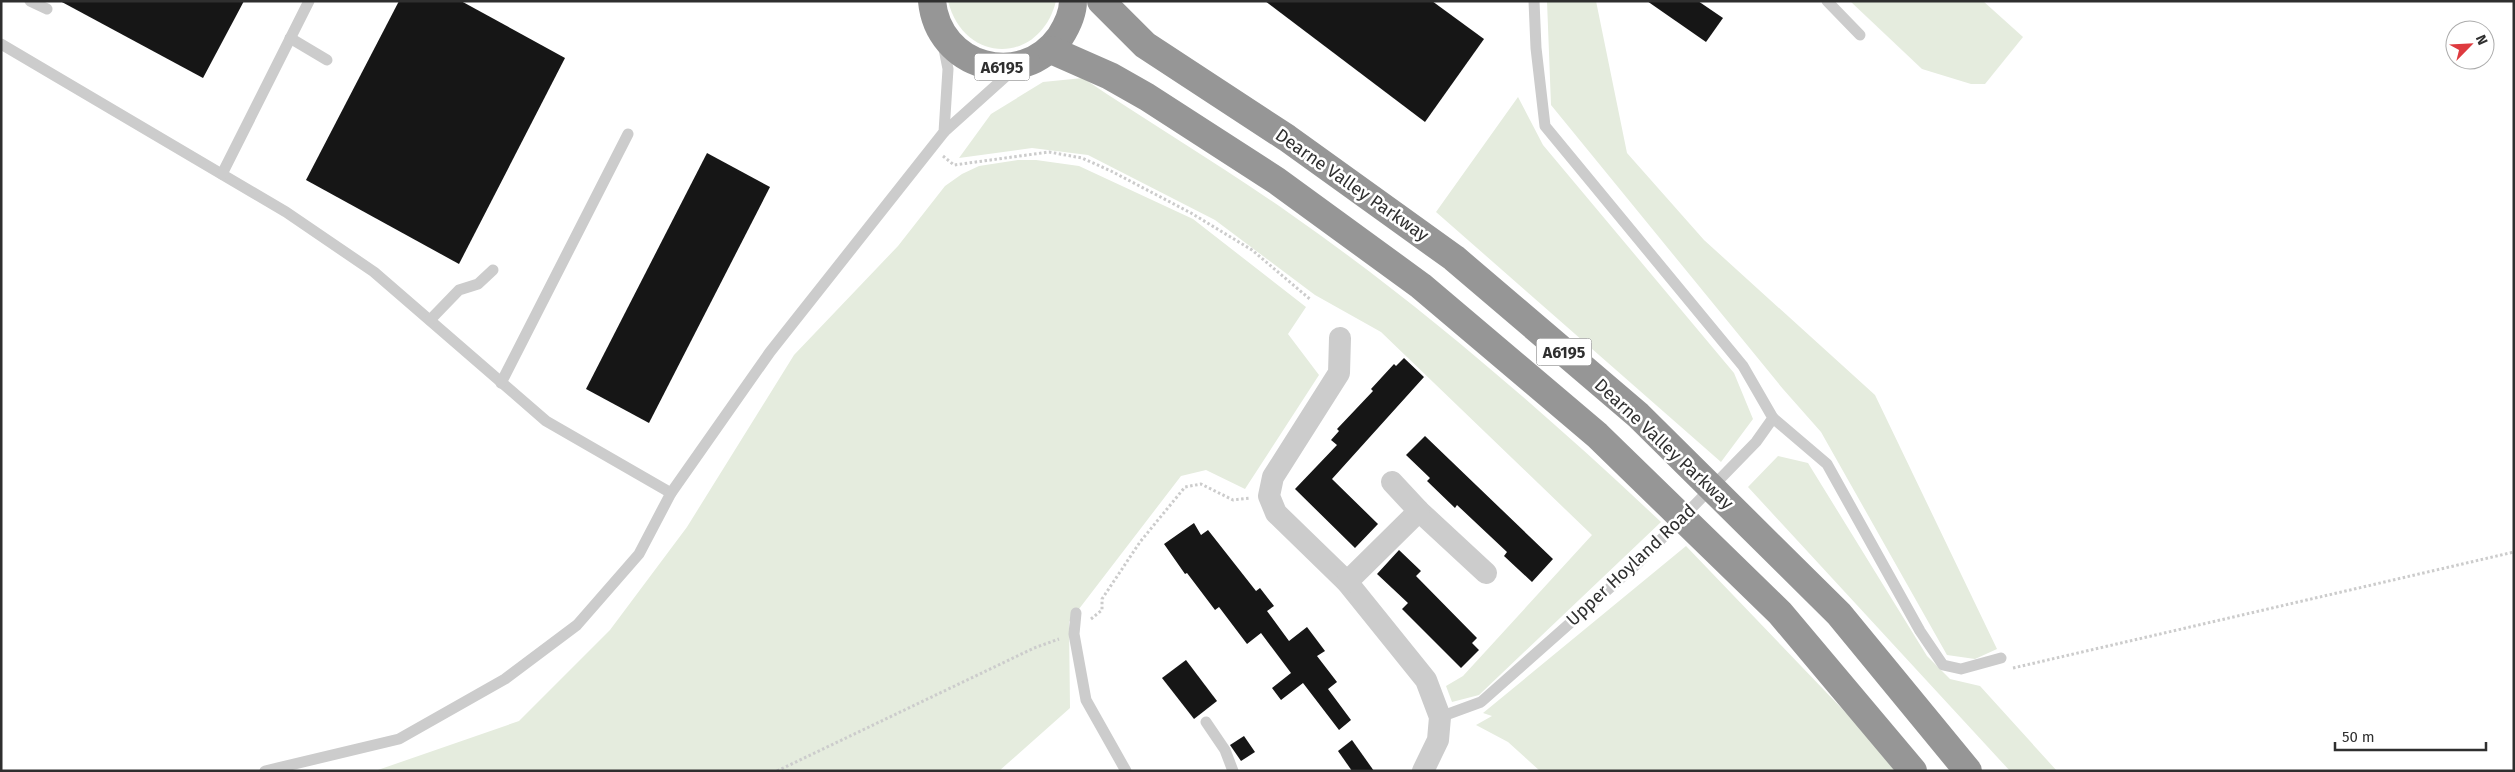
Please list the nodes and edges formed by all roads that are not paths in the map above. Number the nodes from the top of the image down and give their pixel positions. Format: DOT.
graph roads {
  1 [pos="30,1"];
  2 [pos="309,1"];
  3 [pos="1073,1"];
  4 [pos="1101,1"];
  5 [pos="1534,1"];
  6 [pos="1827,1"];
  7 [pos="47,9"];
  8 [pos="932,12"];
  9 [pos="1860,34"];
  10 [pos="290,38"];
  11 [pos="1,44"];
  12 [pos="1051,50"];
  13 [pos="327,60"];
  14 [pos="1017,66"];
  15 [pos="944,132"];
  16 [pos="628,134"];
  17 [pos="222,174"];
  18 [pos="493,270"];
  19 [pos="430,320"];
  20 [pos="1340,338"];
  21 [pos="501,383"];
  22 [pos="1773,418"];
  23 [pos="1392,482"];
  24 [pos="671,493"];
  25 [pos="1419,511"];
  26 [pos="1486,573"];
  27 [pos="1347,582"];
  28 [pos="1076,613"];
  29 [pos="2001,658"];
  30 [pos="1440,717"];
  31 [pos="1206,722"];
  32 [pos="1960,760"];
  33 [pos="265,771"];
  34 [pos="1126,771"];
  35 [pos="1233,771"];
  36 [pos="1423,771"];
  37 [pos="1913,771"];
  38 [pos="1973,771"];
  1 -- 7 [label="lane"];
  2 -- 10 [label="lane"];
  3 -- 12 [label="highway, A6195"];
  4 -- 32 [label="highway, Dearne Valley Parkway / A6195"];
  5 -- 22 [label="lane"];
  6 -- 9 [label="lane"];
  8 -- 14 [label="highway, A6195"];
  8 -- 15 [label="lane"];
  10 -- 13 [label="lane"];
  10 -- 17 [label="lane"];
  11 -- 17 [label="lane"];
  12 -- 14 [label="highway, A6195"];
  12 -- 37 [label="highway, A6195"];
  14 -- 15 [label="lane"];
  15 -- 24 [label="lane"];
  16 -- 21 [label="lane"];
  17 -- 19 [label="lane"];
  18 -- 19 [label="lane"];
  19 -- 21 [label="lane"];
  20 -- 27 [label="street"];
  21 -- 24 [label="lane"];
  22 -- 29 [label="lane"];
  22 -- 30 [label="lane, Upper Hoyland Road"];
  23 -- 25 [label="street"];
  24 -- 33 [label="lane"];
  25 -- 26 [label="street"];
  25 -- 27 [label="street"];
  27 -- 30 [label="street"];
  28 -- 34 [label="lane"];
  30 -- 36 [label="street"];
  31 -- 35 [label="lane"];
  32 -- 38 [label="street"];
}
